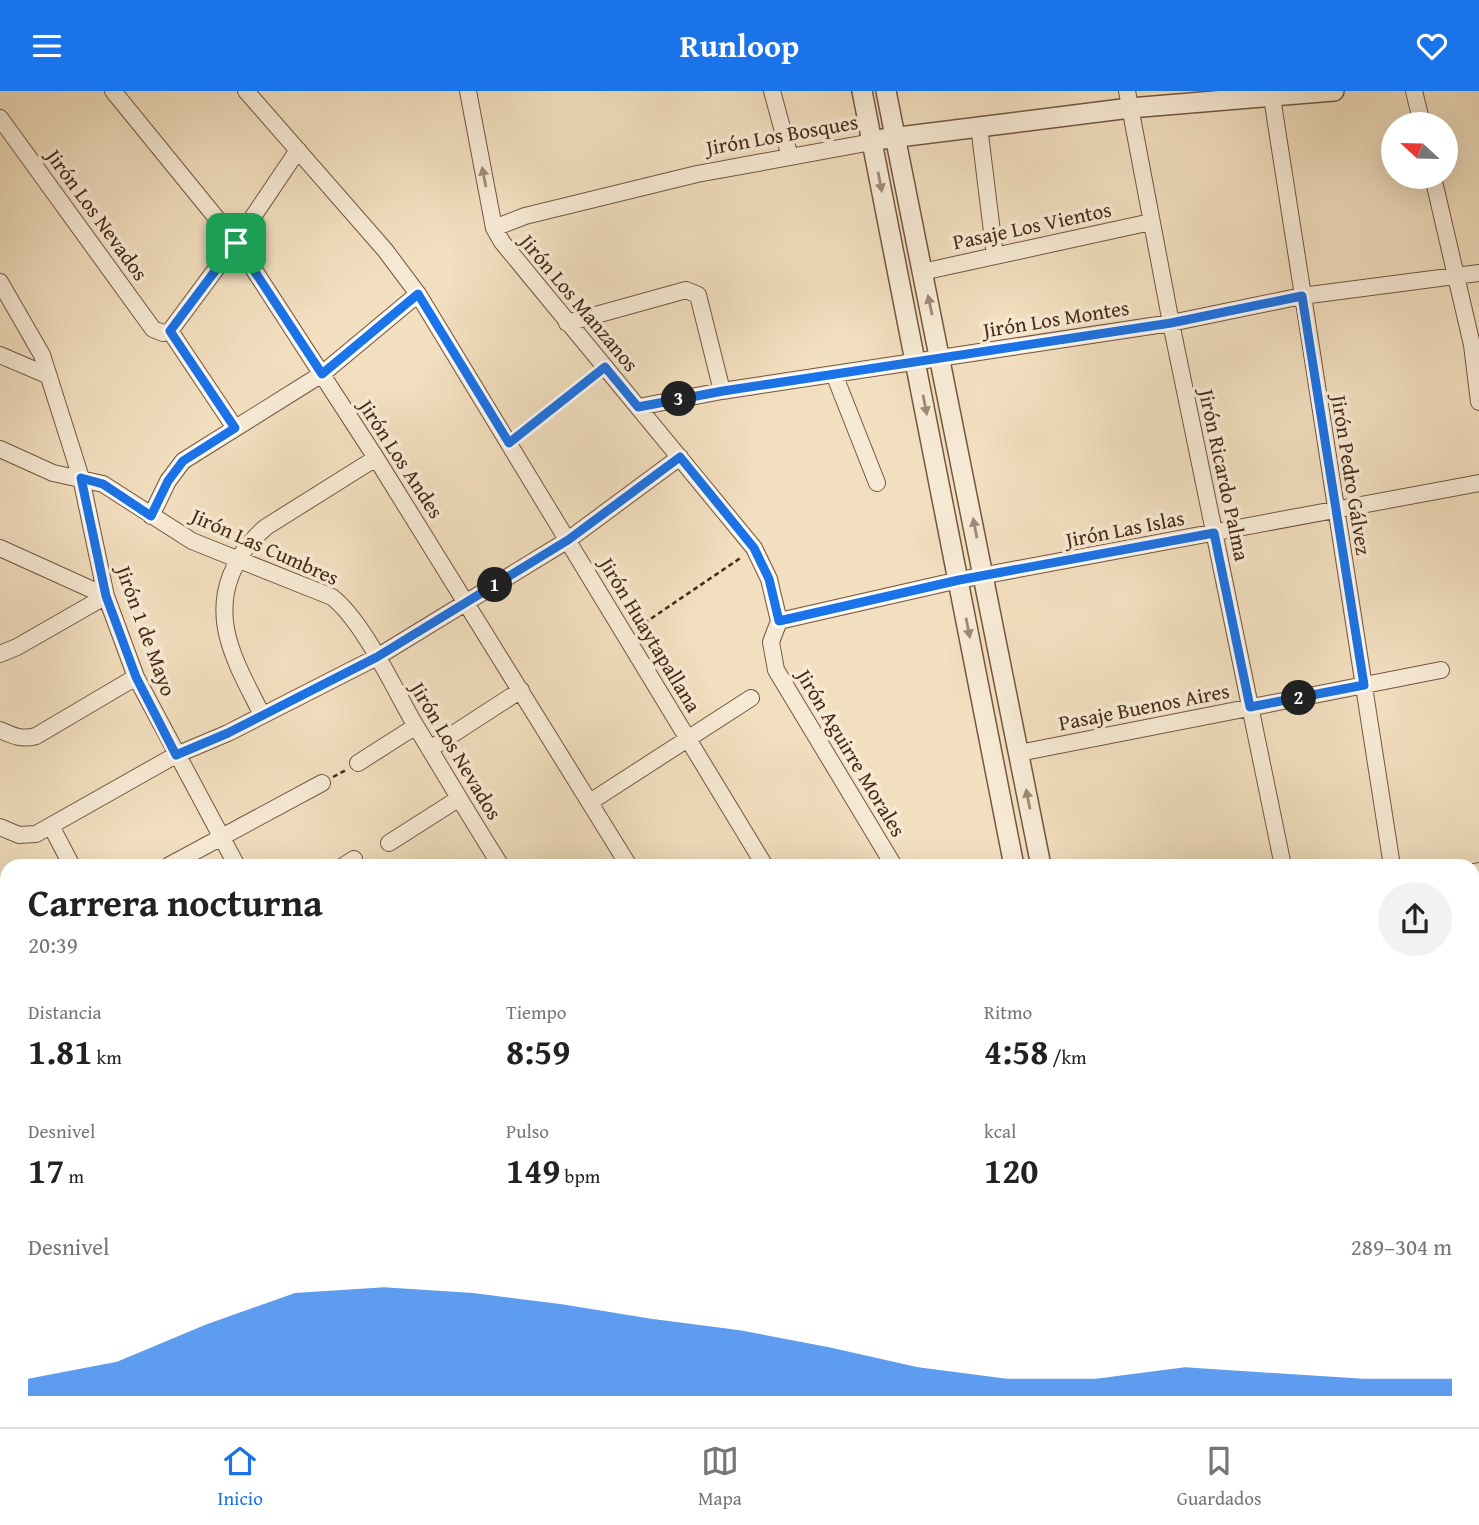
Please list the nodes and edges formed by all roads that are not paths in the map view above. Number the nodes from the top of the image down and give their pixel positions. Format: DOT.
graph roads {
  1 [pos="113,91"];
  2 [pos="246,91"];
  3 [pos="467,91"];
  4 [pos="772,91"];
  5 [pos="862,91"];
  6 [pos="886,91"];
  7 [pos="1334,91"];
  8 [pos="1414,91"];
  9 [pos="1272,94"];
  10 [pos="1128,99"];
  11 [pos="1419,112"];
  12 [pos="0,117"];
  13 [pos="979,126"];
  14 [pos="895,137"];
  15 [pos="872,142"];
  16 [pos="298,150"];
  17 [pos="790,157"];
  18 [pos="1436,189"];
  19 [pos="1151,222"];
  20 [pos="498,235"];
  21 [pos="236,243"];
  22 [pos="995,256"];
  23 [pos="922,272"];
  24 [pos="1479,273"];
  25 [pos="1455,276"];
  26 [pos="0,282"];
  27 [pos="418,294"];
  28 [pos="1302,296"];
  29 [pos="567,323"];
  30 [pos="1171,323"];
  31 [pos="167,332"];
  32 [pos="0,355"];
  33 [pos="941,358"];
  34 [pos="916,362"];
  35 [pos="322,374"];
  36 [pos="834,374"];
  37 [pos="49,376"];
  38 [pos="723,391"];
  39 [pos="1479,402"];
  40 [pos="638,407"];
  41 [pos="235,428"];
  42 [pos="0,449"];
  43 [pos="680,457"];
  44 [pos="376,458"];
  45 [pos="81,478"];
  46 [pos="877,483"];
  47 [pos="1479,483"];
  48 [pos="1336,510"];
  49 [pos="151,516"];
  50 [pos="1214,533"];
  51 [pos="568,540"];
  52 [pos="0,548"];
  53 [pos="237,558"];
  54 [pos="984,577"];
  55 [pos="959,580"];
  56 [pos="106,596"];
  57 [pos="467,602"];
  58 [pos="779,621"];
  59 [pos="0,639"];
  60 [pos="17,647"];
  61 [pos="0,654"];
  62 [pos="377,657"];
  63 [pos="1441,670"];
  64 [pos="136,677"];
  65 [pos="1364,685"];
  66 [pos="521,690"];
  67 [pos="751,698"];
  68 [pos="1250,707"];
  69 [pos="262,715"];
  70 [pos="416,726"];
  71 [pos="0,730"];
  72 [pos="688,739"];
  73 [pos="430,749"];
  74 [pos="1019,753"];
  75 [pos="176,755"];
  76 [pos="358,763"];
  77 [pos="322,783"];
  78 [pos="458,799"];
  79 [pos="590,802"];
  80 [pos="51,826"];
  81 [pos="0,827"];
  82 [pos="222,839"];
  83 [pos="389,843"];
  84 [pos="68,859"];
  85 [pos="182,859"];
  86 [pos="233,859"];
  87 [pos="497,859"];
  88 [pos="625,859"];
  89 [pos="761,859"];
  90 [pos="890,859"];
  91 [pos="1013,859"];
  92 [pos="1040,859"];
  93 [pos="1282,859"];
  94 [pos="1391,859"];
  1 -- 21 [label="street, Jirón Los Andes"];
  2 -- 16 [label="street, Jirón Huaytapallana"];
  20 -- 3 [label="street, Jirón Los Manzanos, one-way"];
  4 -- 17 [label="street"];
  5 -- 15 [label="street"];
  6 -- 14 [label="street"];
  7 -- 9 [label="street, Jirón Los Bosques"];
  8 -- 11 [label="street"];
  9 -- 10 [label="street, Jirón Los Bosques"];
  9 -- 28 [label="street, Jirón Pedro Gálvez"];
  10 -- 13 [label="street, Jirón Los Bosques"];
  10 -- 19 [label="street, Jirón Ricardo Palma"];
  12 -- 31 [label="street, Jirón Los Nevados"];
  13 -- 14 [label="street, Jirón Los Bosques"];
  13 -- 22 [label="street"];
  14 -- 15 [label="street, Jirón Los Bosques"];
  14 -- 23 [label="street"];
  15 -- 17 [label="street, Jirón Los Bosques"];
  15 -- 34 [label="street, one-way"];
  16 -- 21 [label="street"];
  16 -- 27 [label="street, Jirón Huaytapallana"];
  17 -- 20 [label="street, Jirón Los Bosques"];
  18 -- 25 [label="street"];
  19 -- 22 [label="street, Pasaje Los Vientos"];
  19 -- 30 [label="street, Jirón Ricardo Palma"];
  20 -- 29 [label="street, Jirón Los Manzanos"];
  21 -- 31 [label="street"];
  21 -- 35 [label="street, Jirón Los Andes"];
  22 -- 23 [label="street, Pasaje Los Vientos"];
  33 -- 23 [label="street, one-way"];
  24 -- 25 [label="street, Jirón Los Montes"];
  25 -- 28 [label="street, Jirón Los Montes"];
  25 -- 39 [label="street"];
  26 -- 37 [label="street, Jirón 1 de Mayo"];
  27 -- 35 [label="street"];
  27 -- 51 [label="street, Jirón Huaytapallana"];
  28 -- 30 [label="street, Jirón Los Montes"];
  28 -- 48 [label="street, Jirón Pedro Gálvez"];
  29 -- 38 [label="street"];
  29 -- 40 [label="street, Jirón Los Manzanos"];
  30 -- 33 [label="street, Jirón Los Montes"];
  30 -- 50 [label="street, Jirón Ricardo Palma"];
  31 -- 41 [label="street, Jirón Los Nevados"];
  32 -- 37 [label="street"];
  33 -- 34 [label="street, Jirón Los Montes"];
  54 -- 33 [label="street, one-way"];
  34 -- 36 [label="street, Jirón Los Montes"];
  34 -- 55 [label="street, one-way"];
  35 -- 41 [label="street"];
  35 -- 44 [label="street, Jirón Los Andes"];
  36 -- 38 [label="street, Jirón Los Montes"];
  36 -- 46 [label="street"];
  37 -- 45 [label="street, Jirón 1 de Mayo"];
  38 -- 40 [label="street, Jirón Los Montes"];
  40 -- 43 [label="street, Jirón Los Manzanos"];
  41 -- 49 [label="street"];
  42 -- 45 [label="street, Jirón Las Cumbres"];
  43 -- 51 [label="street"];
  43 -- 58 [label="street, Jirón Los Manzanos"];
  44 -- 53 [label="street"];
  44 -- 57 [label="street, Jirón Los Andes"];
  45 -- 49 [label="street, Jirón Las Cumbres"];
  45 -- 56 [label="street, Jirón 1 de Mayo"];
  47 -- 48 [label="street, Jirón Las Islas"];
  48 -- 50 [label="street, Jirón Las Islas"];
  48 -- 65 [label="street, Jirón Pedro Gálvez"];
  49 -- 53 [label="street, Jirón Las Cumbres"];
  50 -- 54 [label="street, Jirón Las Islas"];
  50 -- 68 [label="street, Jirón Ricardo Palma"];
  51 -- 57 [label="street"];
  51 -- 72 [label="street, Jirón Huaytapallana"];
  52 -- 56 [label="street"];
  53 -- 62 [label="street, Jirón Las Cumbres"];
  53 -- 69 [label="street"];
  54 -- 55 [label="street, Jirón Las Islas"];
  54 -- 74 [label="street"];
  55 -- 58 [label="street, Jirón Las Islas"];
  55 -- 91 [label="street, one-way"];
  56 -- 60 [label="street"];
  56 -- 64 [label="street, Jirón 1 de Mayo"];
  57 -- 62 [label="street"];
  57 -- 66 [label="street, Jirón Los Andes"];
  58 -- 90 [label="street, Jirón Aguirre Morales"];
  59 -- 60 [label="street"];
  60 -- 61 [label="street"];
  62 -- 69 [label="street"];
  62 -- 70 [label="street, Jirón Los Nevados"];
  63 -- 65 [label="street, Pasaje Buenos Aires"];
  64 -- 71 [label="street"];
  64 -- 75 [label="street, Jirón 1 de Mayo"];
  65 -- 68 [label="street, Pasaje Buenos Aires"];
  65 -- 94 [label="street, Jirón Pedro Gálvez"];
  66 -- 73 [label="street"];
  66 -- 79 [label="street, Jirón Los Andes"];
  67 -- 72 [label="street"];
  68 -- 74 [label="street, Pasaje Buenos Aires"];
  68 -- 93 [label="street, Jirón Ricardo Palma"];
  69 -- 75 [label="street"];
  70 -- 73 [label="street, Jirón Los Nevados"];
  70 -- 76 [label="street"];
  72 -- 79 [label="street"];
  72 -- 89 [label="street, Jirón Huaytapallana"];
  73 -- 78 [label="street, Jirón Los Nevados"];
  92 -- 74 [label="street, one-way"];
  75 -- 80 [label="street"];
  75 -- 82 [label="street, Jirón 1 de Mayo"];
  77 -- 82 [label="street"];
  78 -- 83 [label="street"];
  78 -- 87 [label="street, Jirón Los Nevados"];
  79 -- 88 [label="street, Jirón Los Andes"];
  80 -- 81 [label="street"];
  80 -- 84 [label="street"];
  82 -- 85 [label="street"];
  82 -- 86 [label="street, Jirón 1 de Mayo"];
}
